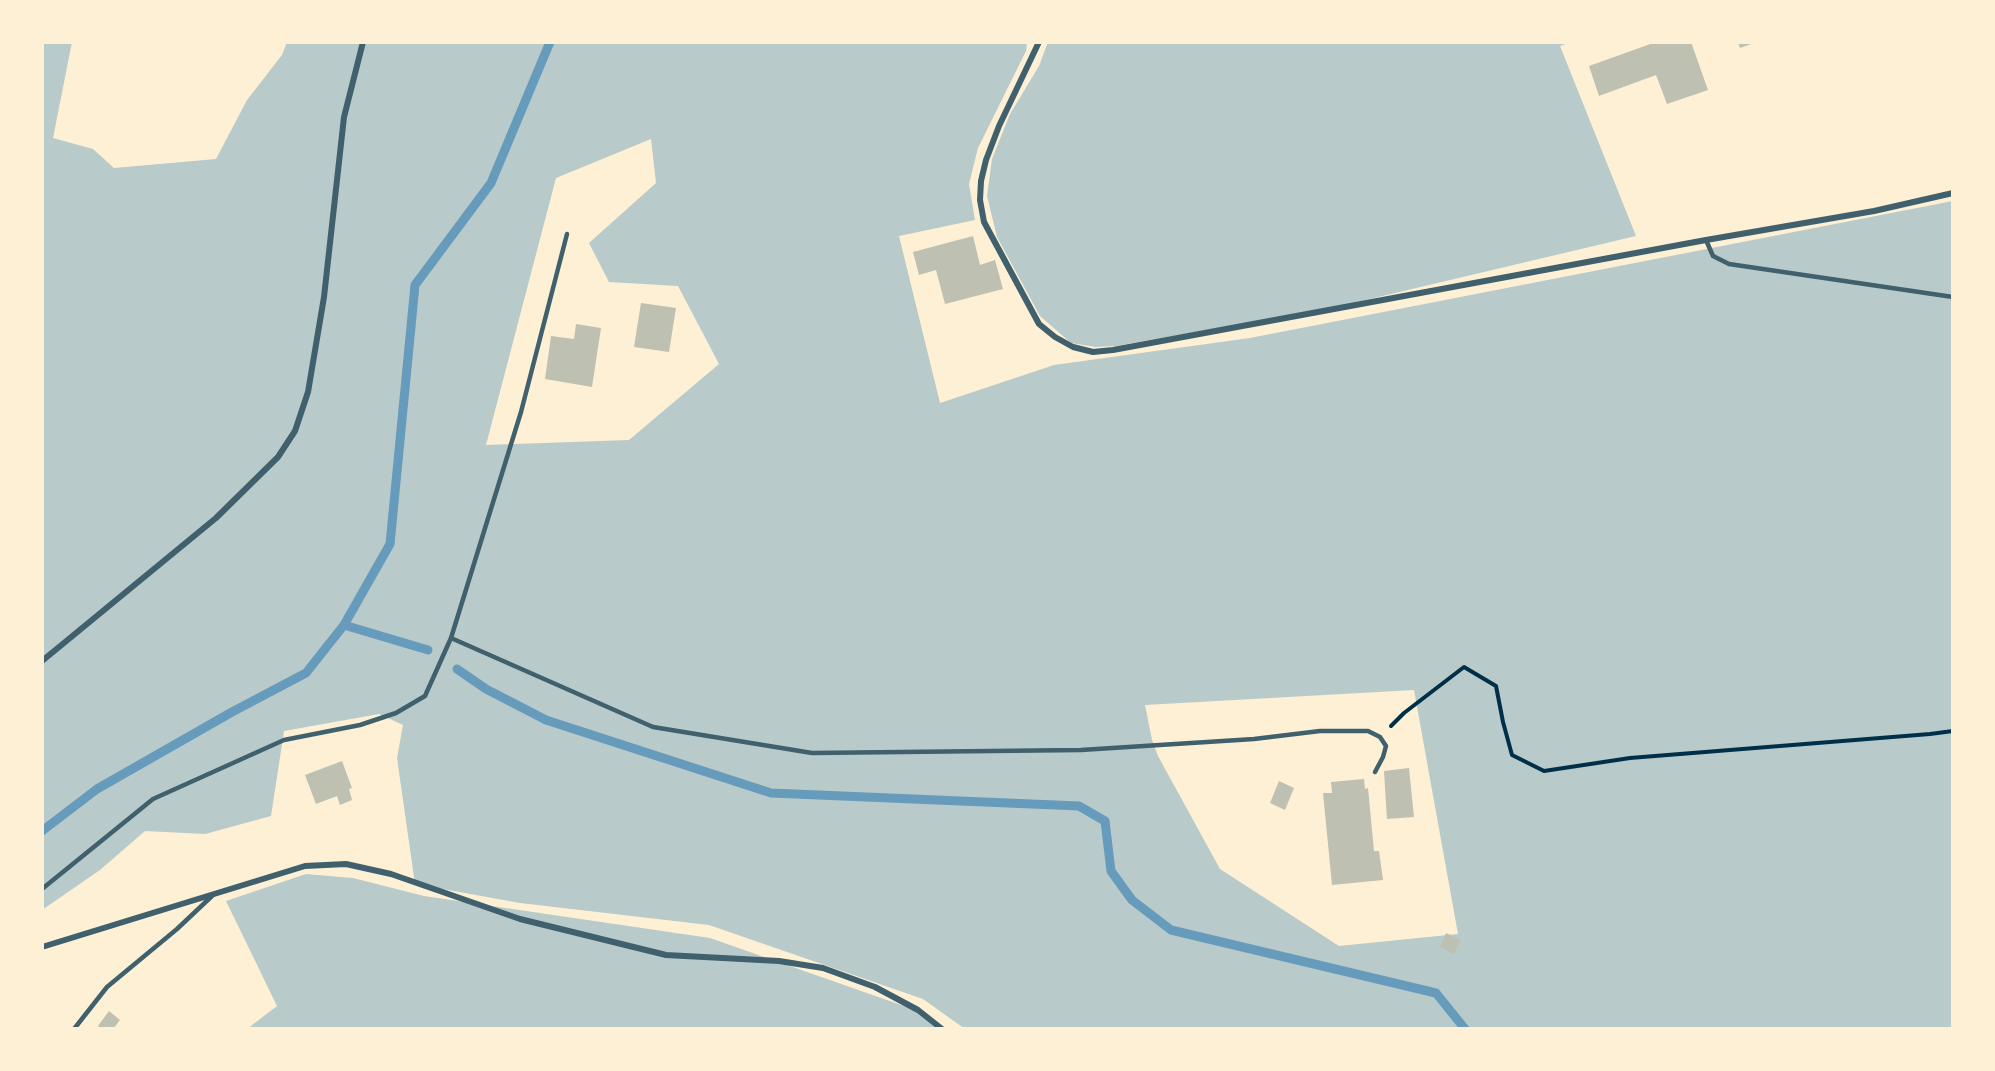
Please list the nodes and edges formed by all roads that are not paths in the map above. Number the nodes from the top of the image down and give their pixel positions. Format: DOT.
graph roads {
  1 [pos="363,42"];
  2 [pos="1039,42"];
  3 [pos="1953,193"];
  4 [pos="567,234"];
  5 [pos="1706,240"];
  6 [pos="1953,297"];
  7 [pos="450,638"];
  8 [pos="42,662"];
  9 [pos="1375,772"];
  10 [pos="42,890"];
  11 [pos="212,896"];
  12 [pos="42,948"];
  13 [pos="74,1029"];
  14 [pos="942,1029"];
  1 -- 8 [label="street"];
  2 -- 5 [label="street"];
  3 -- 5 [label="street"];
  4 -- 7 [label="lane"];
  5 -- 6 [label="lane"];
  7 -- 9 [label="lane"];
  7 -- 10 [label="lane"];
  11 -- 12 [label="street"];
  11 -- 13 [label="lane"];
  11 -- 14 [label="street"];
}
